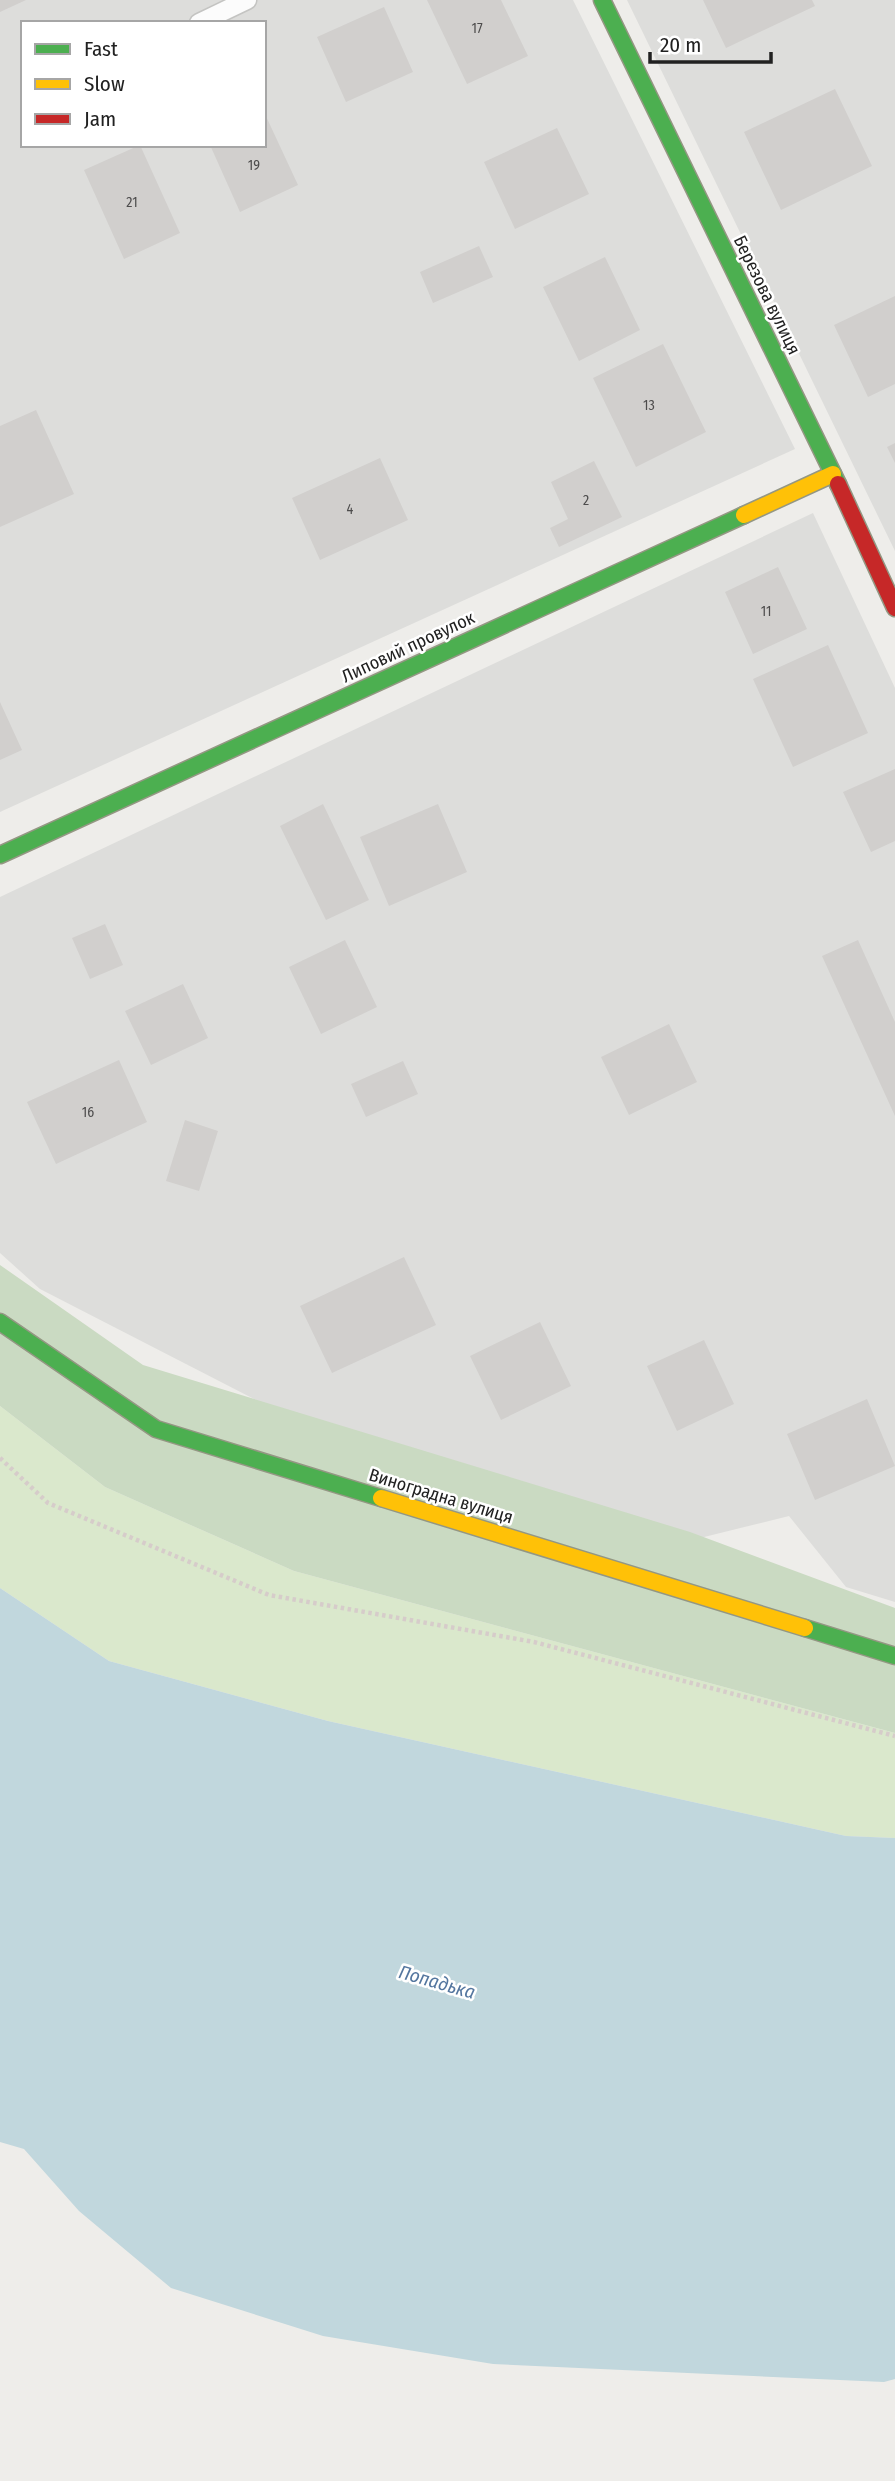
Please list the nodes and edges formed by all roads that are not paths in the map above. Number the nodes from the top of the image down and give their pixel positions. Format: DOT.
graph roads {
  1 [pos="247,0"];
  2 [pos="602,0"];
  3 [pos="203,21"];
  4 [pos="833,474"];
  5 [pos="895,608"];
  6 [pos="0,855"];
  7 [pos="0,1322"];
  8 [pos="895,1656"];
  1 -- 3 [label="lane"];
  2 -- 4 [label="street, Березова вулиця"];
  4 -- 5 [label="street, Березова вулиця"];
  4 -- 6 [label="street, Липовий провулок"];
  7 -- 8 [label="street, Виноградна вулиця"];
}
